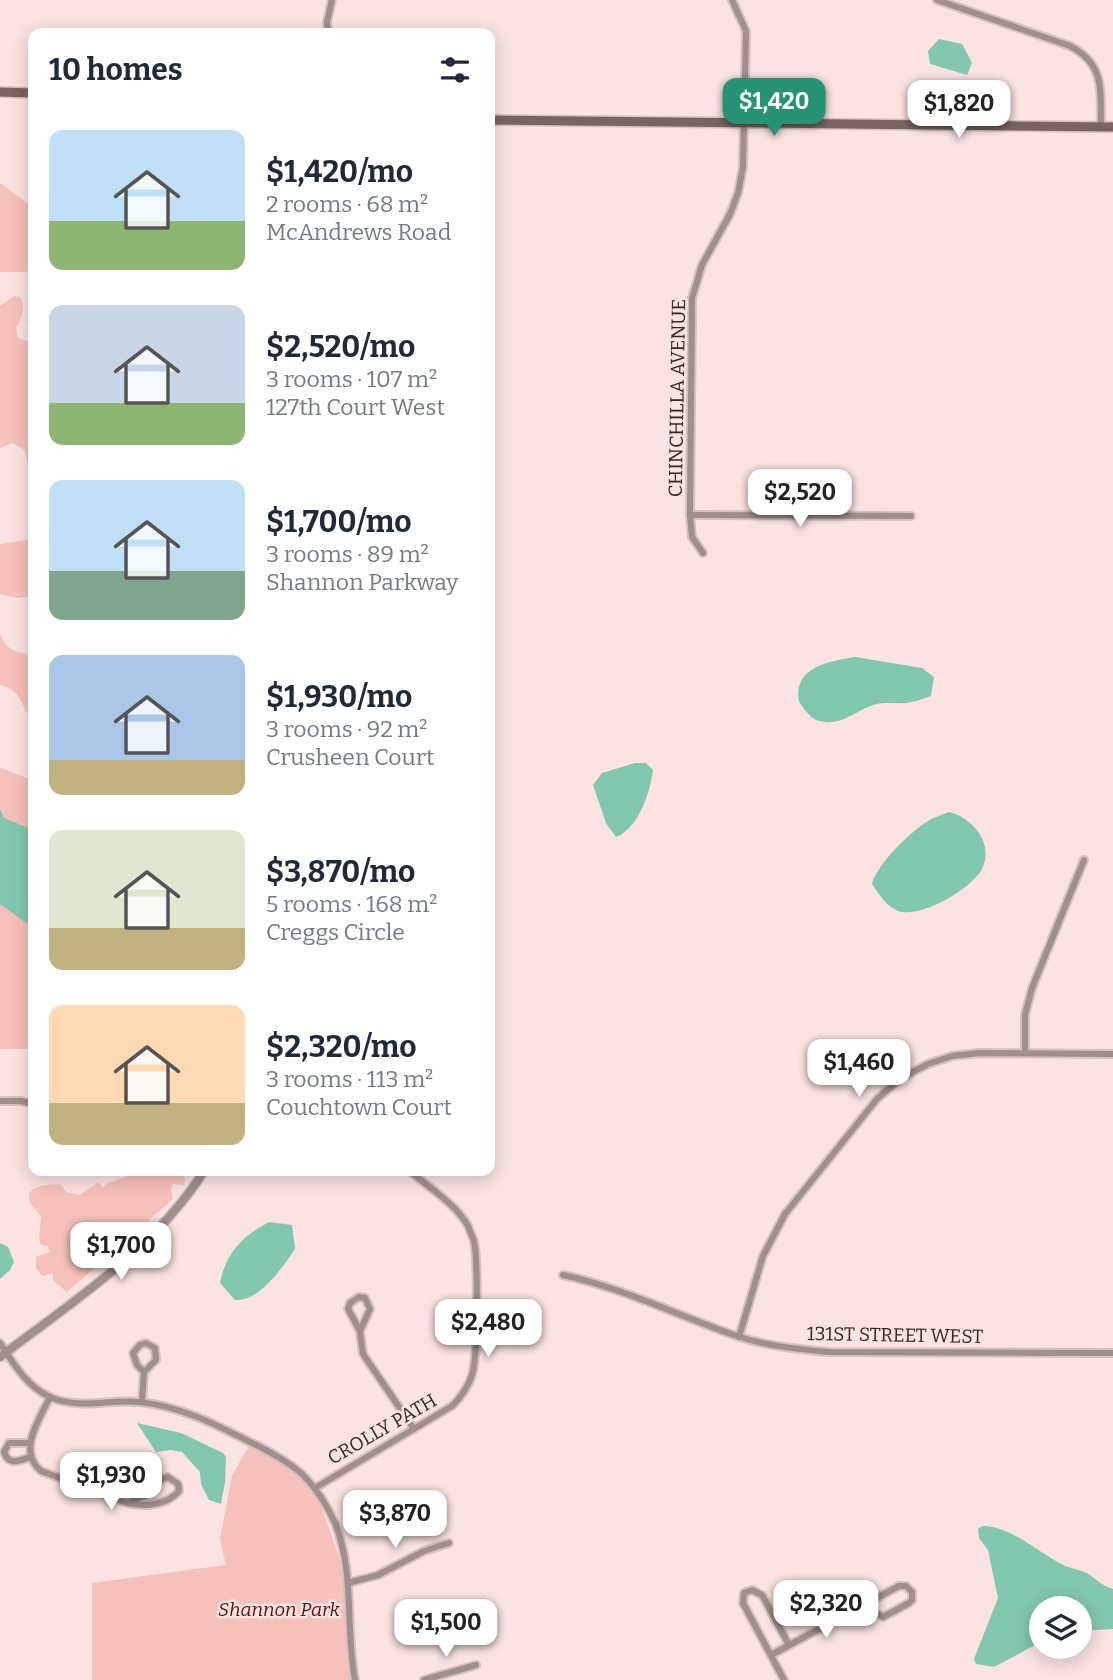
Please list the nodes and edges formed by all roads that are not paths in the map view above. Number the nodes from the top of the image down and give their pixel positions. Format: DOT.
graph roads {
  1 [pos="331,0"];
  2 [pos="732,0"];
  3 [pos="937,0"];
  4 [pos="328,28"];
  5 [pos="0,92"];
  6 [pos="28,93"];
  7 [pos="495,120"];
  8 [pos="743,123"];
  9 [pos="1101,127"];
  10 [pos="1113,127"];
  11 [pos="690,515"];
  12 [pos="911,516"];
  13 [pos="703,553"];
  14 [pos="1084,860"];
  15 [pos="1025,1053"];
  16 [pos="1113,1054"];
  17 [pos="0,1101"];
  18 [pos="28,1104"];
  19 [pos="200,1176"];
  20 [pos="416,1176"];
  21 [pos="563,1275"];
  22 [pos="360,1331"];
  23 [pos="739,1337"];
  24 [pos="0,1343"];
  25 [pos="1113,1353"];
  26 [pos="3,1354"];
  27 [pos="144,1372"];
  28 [pos="50,1397"];
  29 [pos="142,1402"];
  30 [pos="414,1429"];
  31 [pos="29,1443"];
  32 [pos="31,1457"];
  33 [pos="315,1488"];
  34 [pos="127,1503"];
  35 [pos="449,1543"];
  36 [pos="348,1583"];
  37 [pos="869,1602"];
  38 [pos="789,1644"];
  39 [pos="771,1655"];
  40 [pos="476,1665"];
  41 [pos="355,1680"];
  42 [pos="424,1680"];
  43 [pos="784,1680"];
  1 -- 4 [label="street"];
  2 -- 8 [label="street, CHINCHILLA AVENUE"];
  3 -- 9 [label="street"];
  5 -- 6 [label="main road"];
  7 -- 8 [label="main road"];
  8 -- 9 [label="main road"];
  8 -- 11 [label="street, CHINCHILLA AVENUE"];
  9 -- 10 [label="main road"];
  11 -- 12 [label="street"];
  11 -- 13 [label="street, CHINCHILLA AVENUE"];
  14 -- 15 [label="street"];
  15 -- 16 [label="street"];
  15 -- 23 [label="street"];
  17 -- 18 [label="street"];
  19 -- 26 [label="street"];
  20 -- 30 [label="street, CROLLY PATH"];
  21 -- 23 [label="street, 131ST STREET WEST"];
  22 -- 22 [label="street"];
  22 -- 30 [label="street"];
  23 -- 25 [label="street, 131ST STREET WEST"];
  24 -- 26 [label="street"];
  26 -- 28 [label="street"];
  27 -- 27 [label="street"];
  27 -- 29 [label="street"];
  28 -- 29 [label="street"];
  28 -- 31 [label="street"];
  29 -- 33 [label="street"];
  30 -- 33 [label="street, CROLLY PATH"];
  31 -- 32 [label="street"];
  31 -- 32 [label="street"];
  32 -- 34 [label="street"];
  33 -- 36 [label="street"];
  34 -- 34 [label="street"];
  35 -- 36 [label="street"];
  36 -- 41 [label="street"];
  37 -- 37 [label="street"];
  37 -- 38 [label="street"];
  38 -- 39 [label="street"];
  38 -- 39 [label="street"];
  39 -- 43 [label="street"];
  40 -- 42 [label="street"];
}
